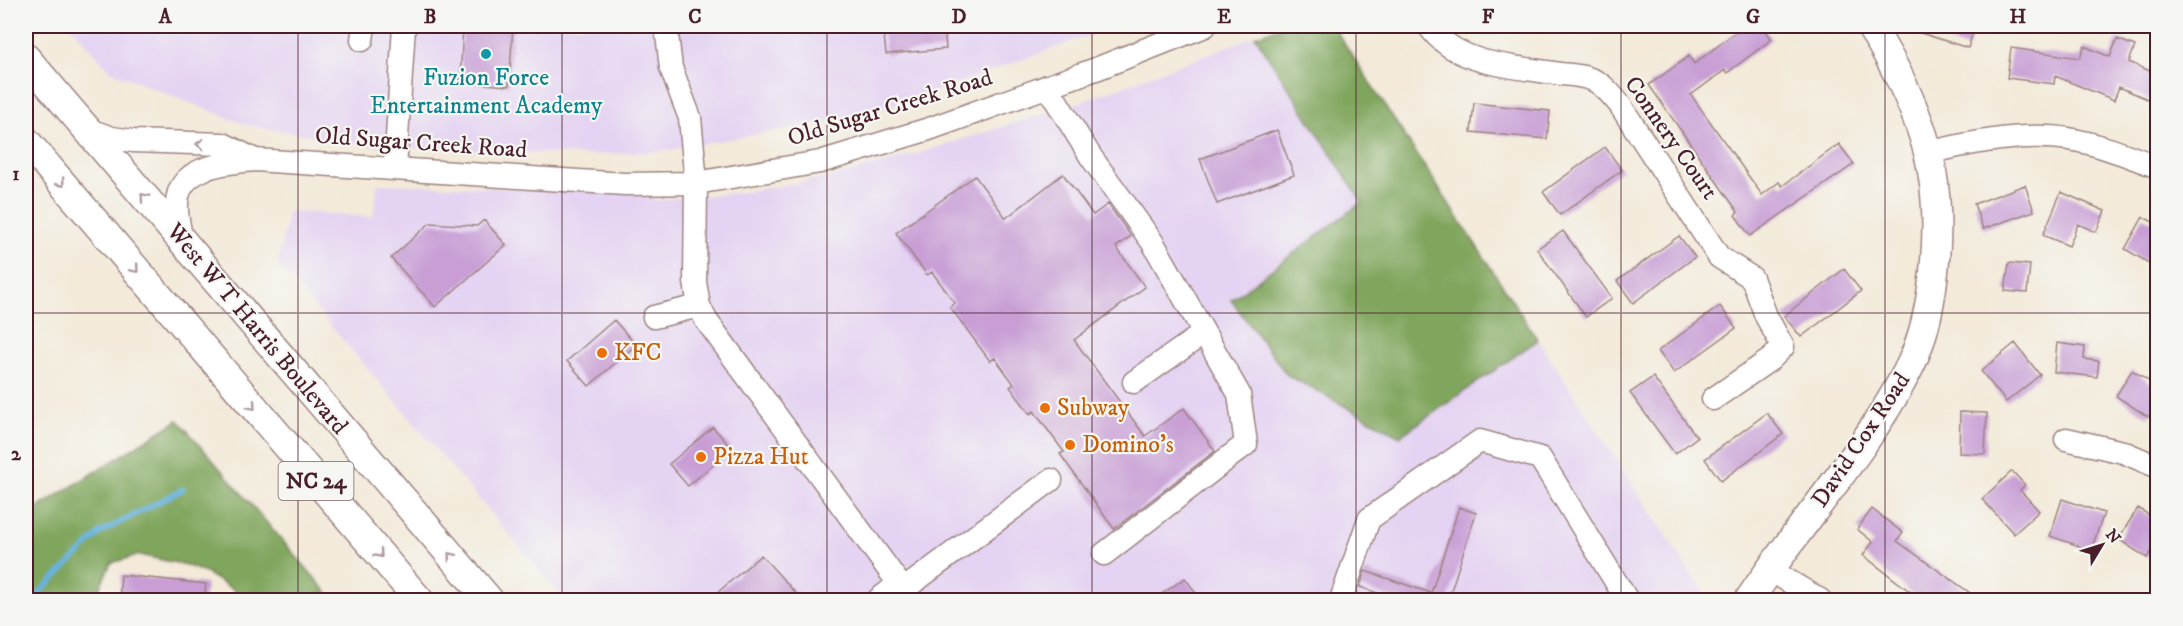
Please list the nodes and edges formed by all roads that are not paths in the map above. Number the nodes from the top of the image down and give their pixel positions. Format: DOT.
graph roads {
  1 [pos="404,26"];
  2 [pos="666,26"];
  3 [pos="1205,26"];
  4 [pos="1429,26"];
  5 [pos="1870,26"];
  6 [pos="26,58"];
  7 [pos="1047,86"];
  8 [pos="86,129"];
  9 [pos="26,141"];
  10 [pos="1928,153"];
  11 [pos="255,160"];
  12 [pos="2157,167"];
  13 [pos="395,169"];
  14 [pos="696,183"];
  15 [pos="182,241"];
  16 [pos="699,306"];
  17 [pos="654,318"];
  18 [pos="1204,333"];
  19 [pos="1134,382"];
  20 [pos="1713,399"];
  21 [pos="2066,439"];
  22 [pos="2157,467"];
  23 [pos="1051,480"];
  24 [pos="1104,554"];
  25 [pos="1770,570"];
  26 [pos="906,597"];
  27 [pos="419,600"];
  28 [pos="489,600"];
  29 [pos="878,600"];
  30 [pos="1341,600"];
  31 [pos="1627,600"];
  32 [pos="1749,600"];
  33 [pos="1820,600"];
  1 -- 13 [label="street"];
  2 -- 14 [label="street"];
  3 -- 7 [label="street, Old Sugar Creek Road"];
  4 -- 20 [label="street, Connery Court"];
  5 -- 10 [label="main road, David Cox Road"];
  6 -- 8 [label="main road, West W T Harris Boulevard / NC 24"];
  7 -- 14 [label="street, Old Sugar Creek Road"];
  7 -- 18 [label="street"];
  11 -- 8 [label="street, Old Sugar Creek Road, one-way"];
  15 -- 8 [label="main road, West W T Harris Boulevard / NC 24, one-way"];
  9 -- 27 [label="main road, NC 24, one-way"];
  10 -- 12 [label="street"];
  10 -- 25 [label="main road, David Cox Road"];
  11 -- 13 [label="street, Old Sugar Creek Road"];
  11 -- 15 [label="street, Old Sugar Creek Road"];
  13 -- 14 [label="street, Old Sugar Creek Road"];
  14 -- 16 [label="street"];
  28 -- 15 [label="main road, West W T Harris Boulevard / NC 24, one-way"];
  16 -- 17 [label="street"];
  16 -- 26 [label="street"];
  18 -- 19 [label="street"];
  18 -- 24 [label="street"];
  21 -- 22 [label="street"];
  23 -- 26 [label="street"];
  25 -- 32 [label="main road, David Cox Road"];
  25 -- 33 [label="street"];
  26 -- 29 [label="street"];
  30 -- 31 [label="street"];
}
